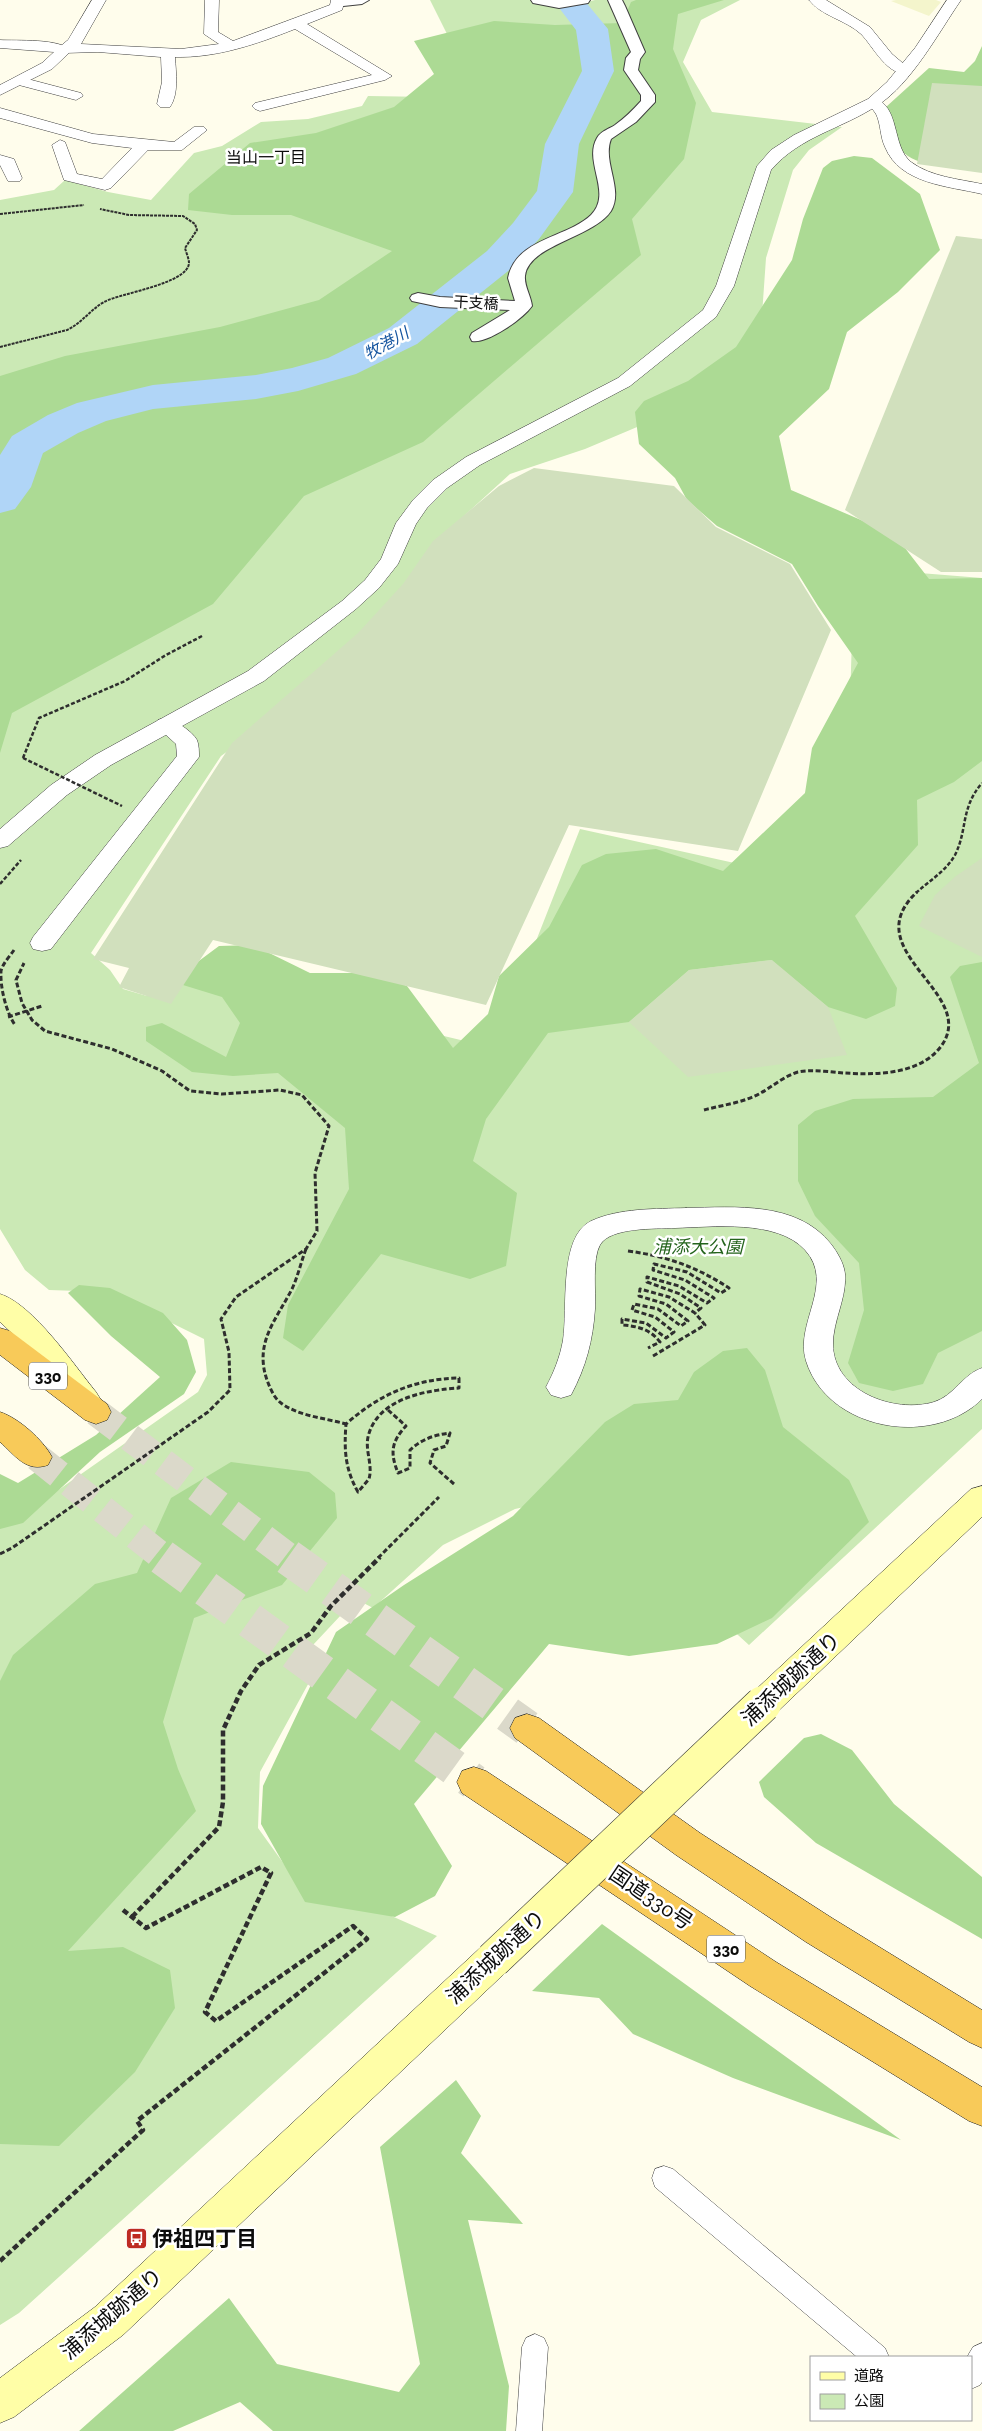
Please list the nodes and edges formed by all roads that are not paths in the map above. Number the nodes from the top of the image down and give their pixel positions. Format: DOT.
graph roads {
  1 [pos="99,0"];
  2 [pos="212,0"];
  3 [pos="362,0"];
  4 [pos="538,0"];
  5 [pos="582,0"];
  6 [pos="615,0"];
  7 [pos="816,0"];
  8 [pos="954,0"];
  9 [pos="339,2"];
  10 [pos="295,23"];
  11 [pos="0,44"];
  12 [pos="230,45"];
  13 [pos="64,49"];
  14 [pos="168,54"];
  15 [pos="904,70"];
  16 [pos="20,81"];
  17 [pos="0,91"];
  18 [pos="76,96"];
  19 [pos="873,102"];
  20 [pos="165,104"];
  21 [pos="260,106"];
  22 [pos="0,114"];
  23 [pos="199,130"];
  24 [pos="60,145"];
  25 [pos="144,145"];
  26 [pos="0,160"];
  27 [pos="14,178"];
  28 [pos="982,188"];
  29 [pos="418,298"];
  30 [pos="517,306"];
  31 [pos="478,337"];
  32 [pos="166,725"];
  33 [pos="0,841"];
  34 [pos="42,943"];
  35 [pos="0,1305"];
  36 [pos="0,1339"];
  37 [pos="982,1380"];
  38 [pos="560,1387"];
  39 [pos="96,1412"];
  40 [pos="0,1424"];
  41 [pos="37,1457"];
  42 [pos="982,1498"];
  43 [pos="526,1728"];
  44 [pos="474,1782"];
  45 [pos="982,2030"];
  46 [pos="982,2108"];
  47 [pos="664,2178"];
  48 [pos="535,2347"];
  49 [pos="875,2356"];
  50 [pos="982,2356"];
  51 [pos="972,2374"];
  52 [pos="0,2403"];
  53 [pos="528,2431"];
  1 -- 13 [label="street"];
  2 -- 12 [label="street"];
  3 -- 9 [label="street"];
  4 -- 5 [label="street"];
  6 -- 30 [label="street"];
  7 -- 15 [label="street"];
  8 -- 15 [label="street"];
  9 -- 10 [label="street"];
  10 -- 12 [label="street"];
  10 -- 21 [label="street"];
  11 -- 13 [label="street"];
  12 -- 14 [label="street"];
  13 -- 14 [label="street"];
  13 -- 16 [label="street"];
  14 -- 20 [label="street"];
  15 -- 19 [label="street"];
  16 -- 17 [label="street"];
  16 -- 18 [label="street"];
  19 -- 28 [label="street"];
  19 -- 32 [label="street"];
  22 -- 25 [label="street"];
  23 -- 25 [label="street"];
  24 -- 25 [label="street"];
  26 -- 27 [label="street"];
  29 -- 30 [label="street, 干支橋"];
  30 -- 31 [label="street"];
  32 -- 33 [label="street"];
  32 -- 34 [label="street"];
  35 -- 39 [label="main road"];
  36 -- 39 [label="highway, 330"];
  37 -- 38 [label="street"];
  40 -- 41 [label="highway"];
  42 -- 52 [label="main road, 浦添城跡通り, bridge"];
  43 -- 45 [label="highway"];
  44 -- 46 [label="highway, 国道330号 / 330"];
  47 -- 49 [label="lane"];
  48 -- 53 [label="lane"];
  50 -- 51 [label="lane"];
}
